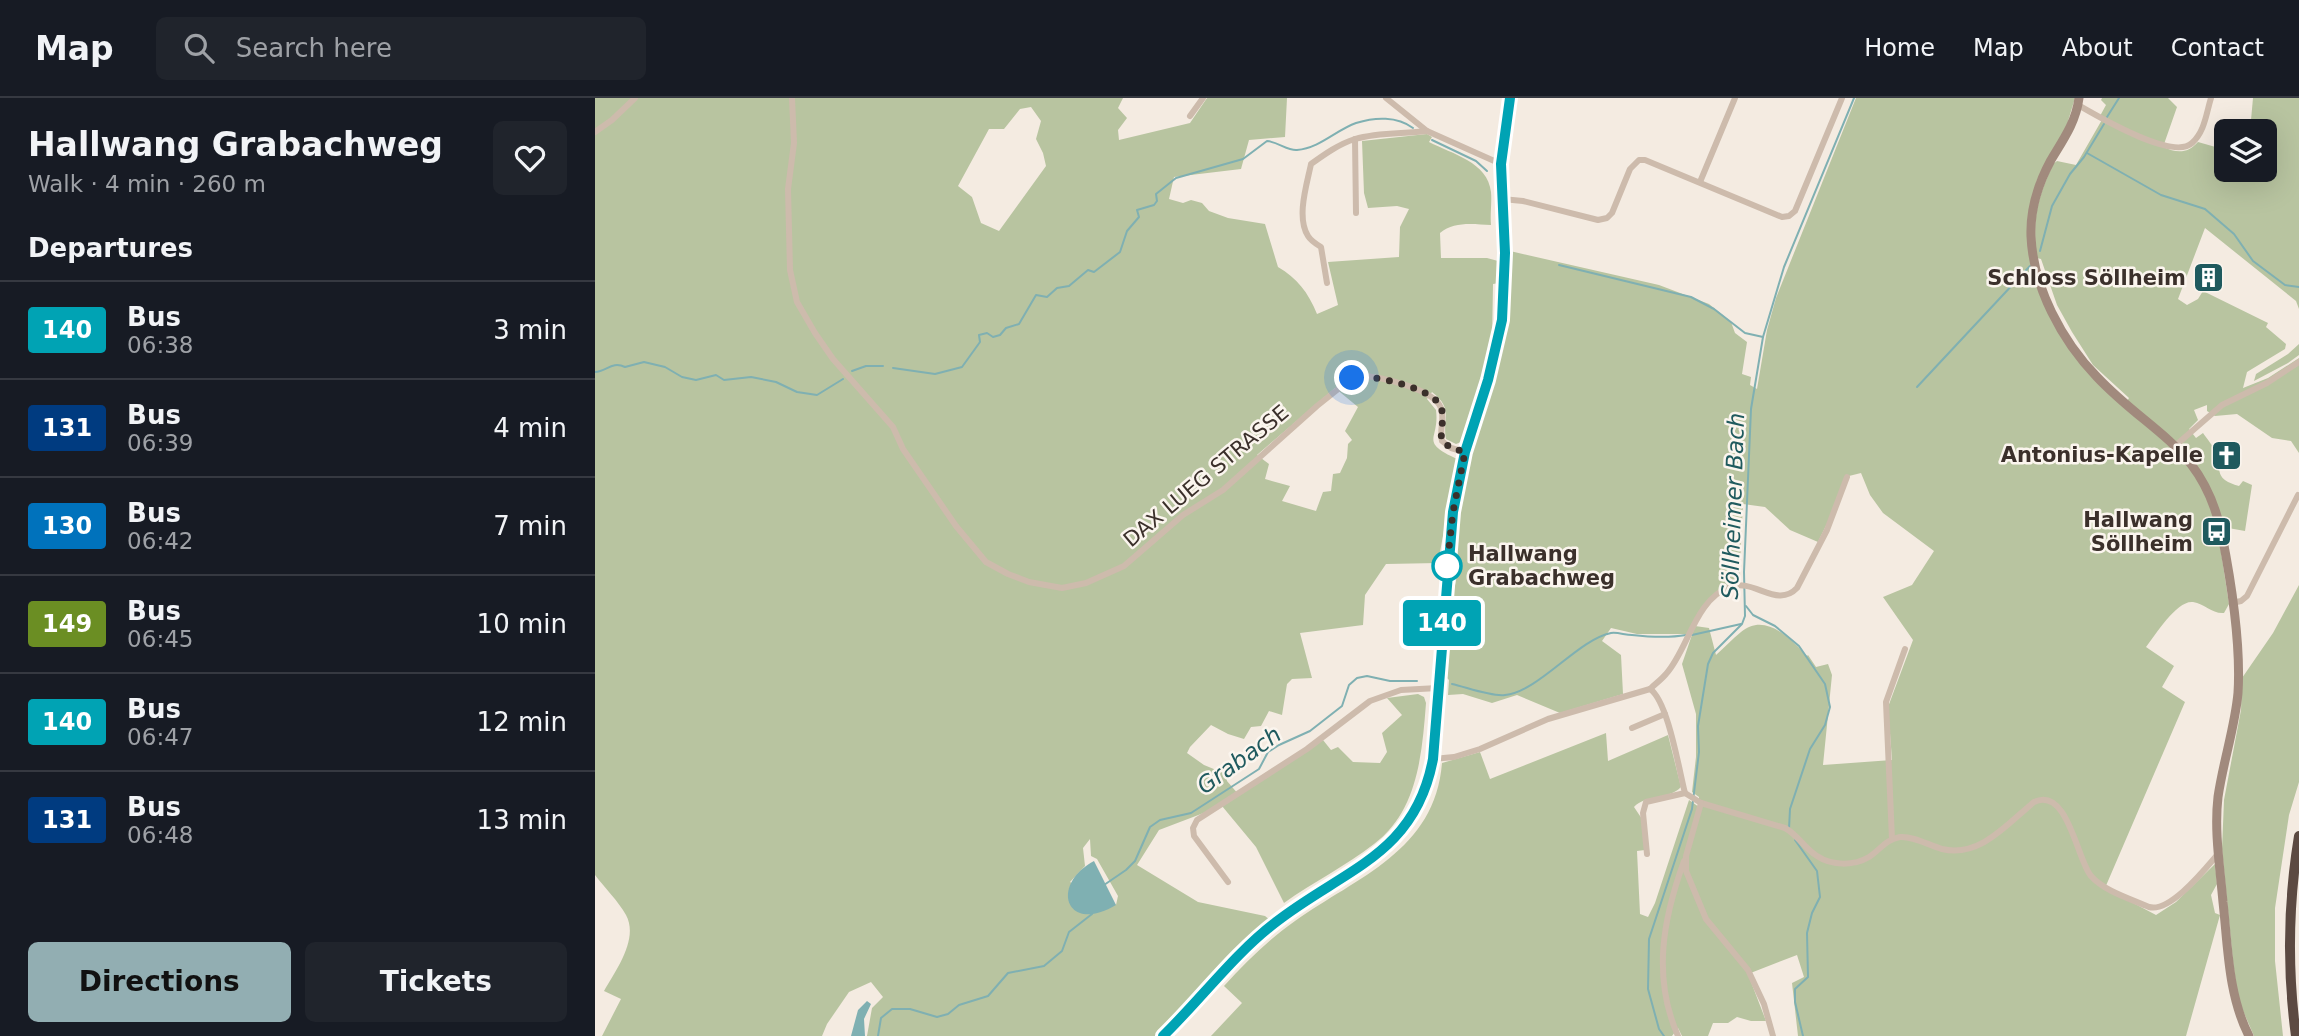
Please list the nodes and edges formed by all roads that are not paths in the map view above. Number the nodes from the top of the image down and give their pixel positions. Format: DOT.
graph roads {
  1 [pos="635,98"];
  2 [pos="792,98"];
  3 [pos="1386,98"];
  4 [pos="1510,98"];
  5 [pos="1735,98"];
  6 [pos="1842,98"];
  7 [pos="2211,98"];
  8 [pos="1199,99"];
  9 [pos="2078,102"];
  10 [pos="1190,116"];
  11 [pos="1427,131"];
  12 [pos="595,132"];
  13 [pos="1355,139"];
  14 [pos="1501,164"];
  15 [pos="1700,182"];
  16 [pos="1502,200"];
  17 [pos="1356,213"];
  18 [pos="1327,283"];
  19 [pos="2299,362"];
  20 [pos="2176,445"];
  21 [pos="1465,452"];
  22 [pos="1847,477"];
  23 [pos="2298,495"];
  24 [pos="2232,603"];
  25 [pos="1905,649"];
  26 [pos="1438,688"];
  27 [pos="1650,689"];
  28 [pos="1665,714"];
  29 [pos="1632,728"];
  30 [pos="1433,759"];
  31 [pos="1694,798"];
  32 [pos="2299,836"];
  33 [pos="1892,839"];
  34 [pos="1647,853"];
  35 [pos="2218,854"];
  36 [pos="1686,856"];
  37 [pos="1228,881"];
  38 [pos="1163,1036"];
  39 [pos="1678,1036"];
  40 [pos="1773,1036"];
  41 [pos="2249,1036"];
  42 [pos="2296,1036"];
  1 -- 12 [label="street"];
  2 -- 21 [label="street, DAX LUEG STRASSE"];
  3 -- 11 [label="street"];
  4 -- 14 [label="main road"];
  5 -- 15 [label="street"];
  6 -- 15 [label="street"];
  7 -- 9 [label="street"];
  8 -- 10 [label="street"];
  9 -- 20 [label="street"];
  11 -- 13 [label="street"];
  11 -- 14 [label="street"];
  13 -- 17 [label="street"];
  13 -- 18 [label="street"];
  14 -- 16 [label="main road"];
  15 -- 16 [label="street"];
  16 -- 21 [label="main road"];
  19 -- 20 [label="street"];
  20 -- 24 [label="street"];
  21 -- 26 [label="main road"];
  22 -- 27 [label="street"];
  23 -- 24 [label="street"];
  24 -- 35 [label="street"];
  25 -- 33 [label="street"];
  26 -- 30 [label="main road"];
  26 -- 37 [label="street"];
  27 -- 28 [label="street"];
  27 -- 30 [label="street"];
  28 -- 29 [label="street"];
  28 -- 31 [label="street"];
  30 -- 38 [label="main road"];
  31 -- 33 [label="street"];
  31 -- 34 [label="street"];
  31 -- 36 [label="street"];
  32 -- 42 [label="highway"];
  33 -- 35 [label="street"];
  35 -- 41 [label="street"];
  36 -- 39 [label="street"];
  36 -- 40 [label="street"];
}
